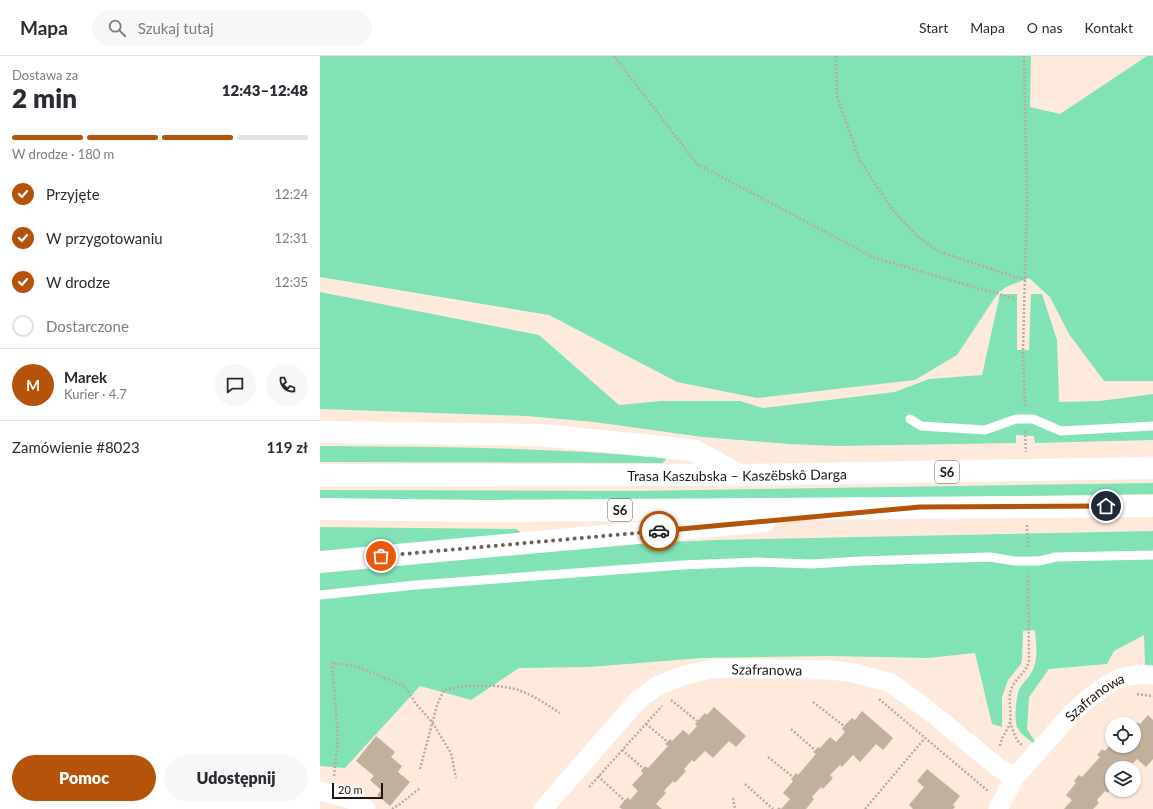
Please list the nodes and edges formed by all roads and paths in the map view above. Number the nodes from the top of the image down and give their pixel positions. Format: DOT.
graph roads {
  1 [pos="614,56"];
  2 [pos="836,56"];
  3 [pos="1024,56"];
  4 [pos="1025,280"];
  5 [pos="1016,299"];
  6 [pos="1023,350"];
  7 [pos="910,419"];
  8 [pos="1153,426"];
  9 [pos="320,432"];
  10 [pos="1153,468"];
  11 [pos="320,475"];
  12 [pos="740,475"];
  13 [pos="1153,506"];
  14 [pos="920,507"];
  15 [pos="320,509"];
  16 [pos="1153,555"];
  17 [pos="320,562"];
  18 [pos="320,595"];
  19 [pos="1029,630"];
  20 [pos="1153,675"];
  21 [pos="875,696"];
  22 [pos="813,702"];
  23 [pos="560,713"];
  24 [pos="697,721"];
  25 [pos="432,722"];
  26 [pos="646,724"];
  27 [pos="844,726"];
  28 [pos="791,729"];
  29 [pos="925,738"];
  30 [pos="668,742"];
  31 [pos="622,750"];
  32 [pos="815,750"];
  33 [pos="768,757"];
  34 [pos="643,768"];
  35 [pos="999,768"];
  36 [pos="420,769"];
  37 [pos="598,776"];
  38 [pos="793,777"];
  39 [pos="1015,777"];
  40 [pos="456,778"];
  41 [pos="745,784"];
  42 [pos="588,787"];
  43 [pos="420,788"];
  44 [pos="326,793"];
  45 [pos="733,798"];
  46 [pos="625,800"];
  47 [pos="1000,806"];
  48 [pos="366,809"];
  49 [pos="392,809"];
  50 [pos="543,809"];
  51 [pos="735,809"];
  52 [pos="773,809"];
  53 [pos="864,809"];
  1 -- 5 [label="path"];
  2 -- 4 [label="path"];
  3 -- 4 [label="path"];
  4 -- 6 [label="path"];
  7 -- 8 [label="lane"];
  9 -- 12 [label="highway, S6"];
  10 -- 12 [label="highway, Trasa Kaszubska – Kaszëbskô Darga / S6"];
  11 -- 12 [label="highway, Trasa Kaszubska – Kaszëbskô Darga / S6"];
  13 -- 14 [label="highway, S6"];
  14 -- 15 [label="highway, S6"];
  14 -- 17 [label="highway"];
  16 -- 18 [label="lane"];
  19 -- 35 [label="path"];
  20 -- 39 [label="street, Szafranowa"];
  21 -- 29 [label="path"];
  22 -- 27 [label="path"];
  23 -- 25 [label="path"];
  24 -- 26 [label="path"];
  25 -- 36 [label="path"];
  25 -- 40 [label="path"];
  25 -- 44 [label="path"];
  26 -- 30 [label="path"];
  26 -- 31 [label="path"];
  28 -- 32 [label="path"];
  29 -- 47 [label="path"];
  29 -- 53 [label="path"];
  31 -- 34 [label="path"];
  31 -- 37 [label="path"];
  33 -- 38 [label="path"];
  35 -- 39 [label="street, Szafranowa"];
  35 -- 50 [label="street, Szafranowa"];
  37 -- 42 [label="path"];
  37 -- 46 [label="path"];
  39 -- 47 [label="street, Szafranowa"];
  41 -- 52 [label="path"];
  43 -- 49 [label="path"];
  44 -- 48 [label="street"];
  45 -- 51 [label="path"];
}
